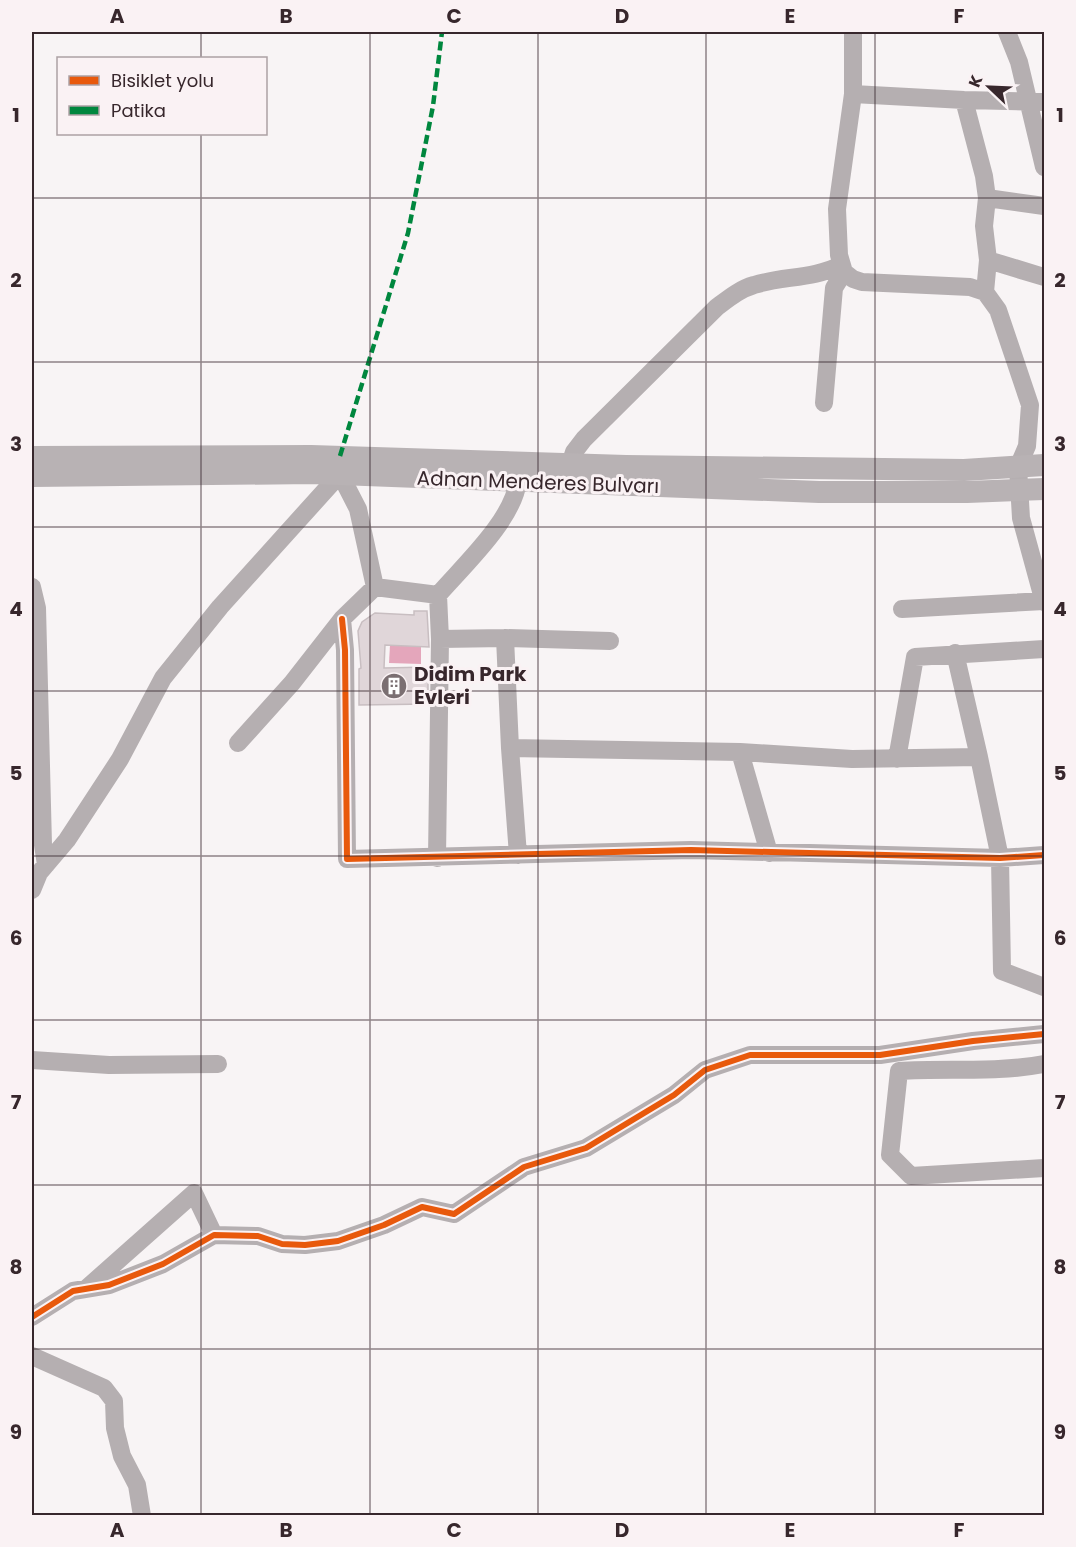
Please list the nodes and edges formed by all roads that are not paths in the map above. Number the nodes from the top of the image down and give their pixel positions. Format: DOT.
graph roads {
  1 [pos="853,32"];
  2 [pos="1007,32"];
  3 [pos="853,94"];
  4 [pos="964,100"];
  5 [pos="1037,101"];
  6 [pos="1044,166"];
  7 [pos="987,198"];
  8 [pos="1044,206"];
  9 [pos="988,260"];
  10 [pos="842,269"];
  11 [pos="1044,277"];
  12 [pos="985,292"];
  13 [pos="824,403"];
  14 [pos="32,457"];
  15 [pos="570,464"];
  16 [pos="1044,465"];
  17 [pos="1018,467"];
  18 [pos="340,474"];
  19 [pos="32,476"];
  20 [pos="519,481"];
  21 [pos="1044,489"];
  22 [pos="1020,491"];
  23 [pos="32,587"];
  24 [pos="375,587"];
  25 [pos="438,595"];
  26 [pos="1044,602"];
  27 [pos="902,609"];
  28 [pos="342,619"];
  29 [pos="506,638"];
  30 [pos="440,639"];
  31 [pos="610,641"];
  32 [pos="1044,650"];
  33 [pos="955,653"];
  34 [pos="238,743"];
  35 [pos="510,748"];
  36 [pos="740,752"];
  37 [pos="979,757"];
  38 [pos="897,759"];
  39 [pos="37,844"];
  40 [pos="769,853"];
  41 [pos="518,855"];
  42 [pos="1044,855"];
  43 [pos="437,858"];
  44 [pos="1000,858"];
  45 [pos="46,865"];
  46 [pos="32,890"];
  47 [pos="1044,987"];
  48 [pos="1044,1034"];
  49 [pos="931,1048"];
  50 [pos="32,1060"];
  51 [pos="218,1064"];
  52 [pos="1044,1064"];
  53 [pos="934,1069"];
  54 [pos="1044,1168"];
  55 [pos="214,1235"];
  56 [pos="87,1288"];
  57 [pos="32,1317"];
  58 [pos="32,1356"];
  59 [pos="142,1515"];
  1 -- 3 [label="street"];
  2 -- 5 [label="street"];
  3 -- 4 [label="street"];
  3 -- 10 [label="street"];
  4 -- 5 [label="street"];
  4 -- 7 [label="street"];
  5 -- 6 [label="street"];
  7 -- 8 [label="street"];
  7 -- 9 [label="street"];
  9 -- 11 [label="street"];
  9 -- 12 [label="street"];
  10 -- 12 [label="street"];
  10 -- 13 [label="street"];
  10 -- 15 [label="street"];
  12 -- 17 [label="street"];
  14 -- 15 [label="main road, Adnan Menderes Bulvarı"];
  15 -- 17 [label="main road, Adnan Menderes Bulvarı"];
  16 -- 17 [label="main road, Adnan Menderes Bulvarı"];
  17 -- 22 [label="street"];
  18 -- 19 [label="main road, Adnan Menderes Bulvarı"];
  18 -- 20 [label="main road, Adnan Menderes Bulvarı"];
  18 -- 24 [label="street"];
  18 -- 45 [label="street"];
  20 -- 22 [label="main road, Adnan Menderes Bulvarı"];
  20 -- 25 [label="street"];
  21 -- 22 [label="main road, Adnan Menderes Bulvarı"];
  22 -- 26 [label="street"];
  23 -- 39 [label="street"];
  24 -- 25 [label="street"];
  24 -- 28 [label="street"];
  25 -- 30 [label="street"];
  26 -- 27 [label="street"];
  28 -- 34 [label="street"];
  28 -- 43 [label="street"];
  29 -- 30 [label="street"];
  29 -- 31 [label="street"];
  29 -- 35 [label="street"];
  30 -- 43 [label="street"];
  32 -- 33 [label="street"];
  33 -- 37 [label="street"];
  33 -- 38 [label="street"];
  35 -- 36 [label="street"];
  35 -- 41 [label="street"];
  36 -- 38 [label="street"];
  36 -- 40 [label="street"];
  37 -- 38 [label="street"];
  37 -- 44 [label="street"];
  39 -- 45 [label="street"];
  40 -- 41 [label="street"];
  40 -- 44 [label="street"];
  41 -- 43 [label="street"];
  42 -- 44 [label="street"];
  44 -- 47 [label="street"];
  45 -- 46 [label="street"];
  48 -- 49 [label="street"];
  49 -- 53 [label="street"];
  49 -- 55 [label="street"];
  50 -- 51 [label="street"];
  52 -- 53 [label="street"];
  53 -- 54 [label="street"];
  55 -- 56 [label="street"];
  55 -- 56 [label="street"];
  56 -- 57 [label="street"];
  58 -- 59 [label="street"];
}
